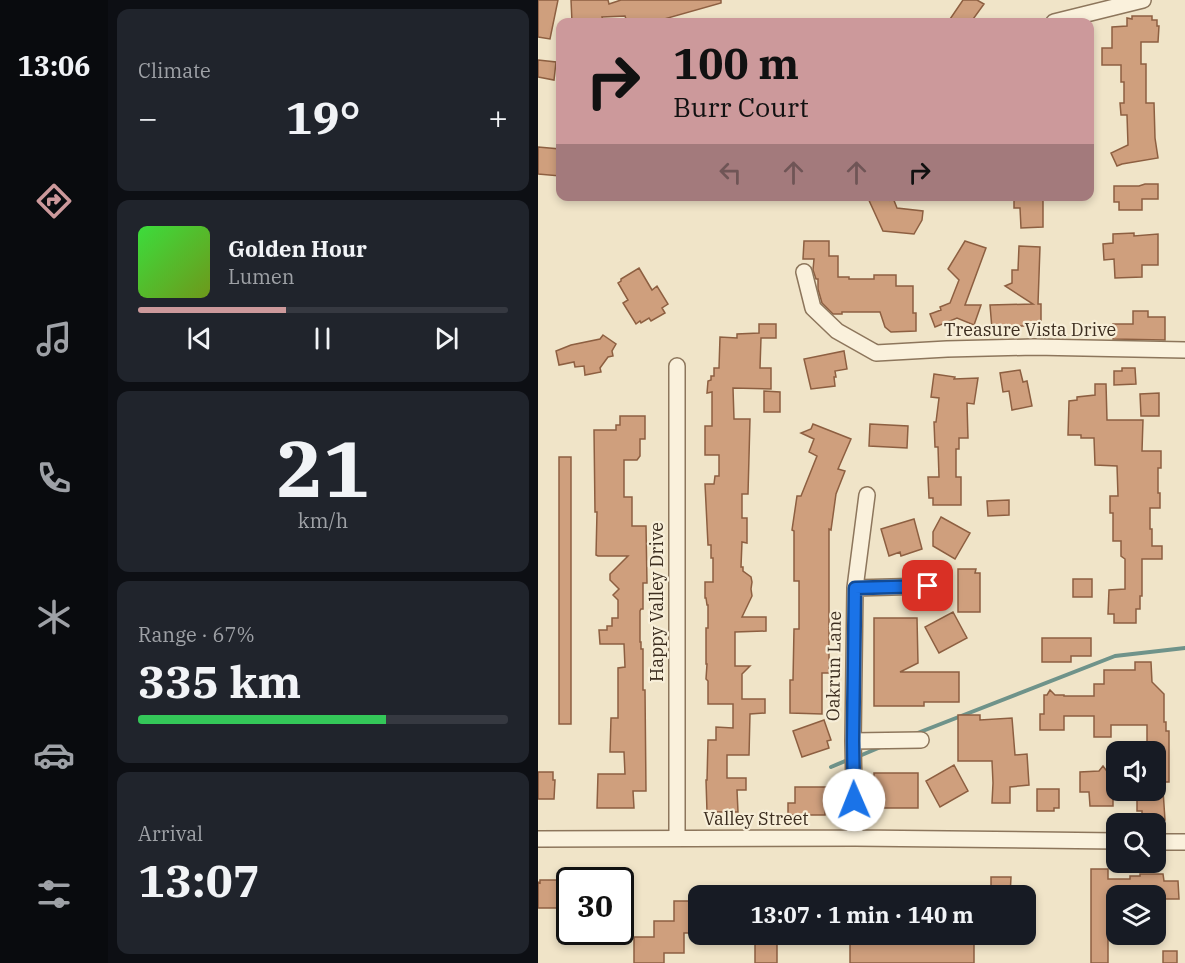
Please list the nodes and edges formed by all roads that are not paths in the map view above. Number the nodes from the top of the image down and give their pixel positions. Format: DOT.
graph roads {
  1 [pos="1143,0"];
  2 [pos="1070,18"];
  3 [pos="804,272"];
  4 [pos="1184,350"];
  5 [pos="677,366"];
  6 [pos="867,495"];
  7 [pos="928,586"];
  8 [pos="855,588"];
  9 [pos="921,740"];
  10 [pos="853,741"];
  11 [pos="677,838"];
  12 [pos="855,838"];
  13 [pos="538,839"];
  14 [pos="1106,842"];
  15 [pos="1166,842"];
  16 [pos="1184,842"];
  1 -- 2 [label="street"];
  3 -- 4 [label="street, Treasure Vista Drive"];
  5 -- 11 [label="street, Happy Valley Drive"];
  6 -- 8 [label="street, Oakrun Lane"];
  7 -- 8 [label="street"];
  8 -- 10 [label="street, Oakrun Lane"];
  9 -- 10 [label="street"];
  10 -- 12 [label="street, Oakrun Lane"];
  11 -- 12 [label="street, Valley Street"];
  11 -- 13 [label="street, Valley Street"];
  12 -- 14 [label="street, Valley Street"];
  15 -- 16 [label="street"];
}
